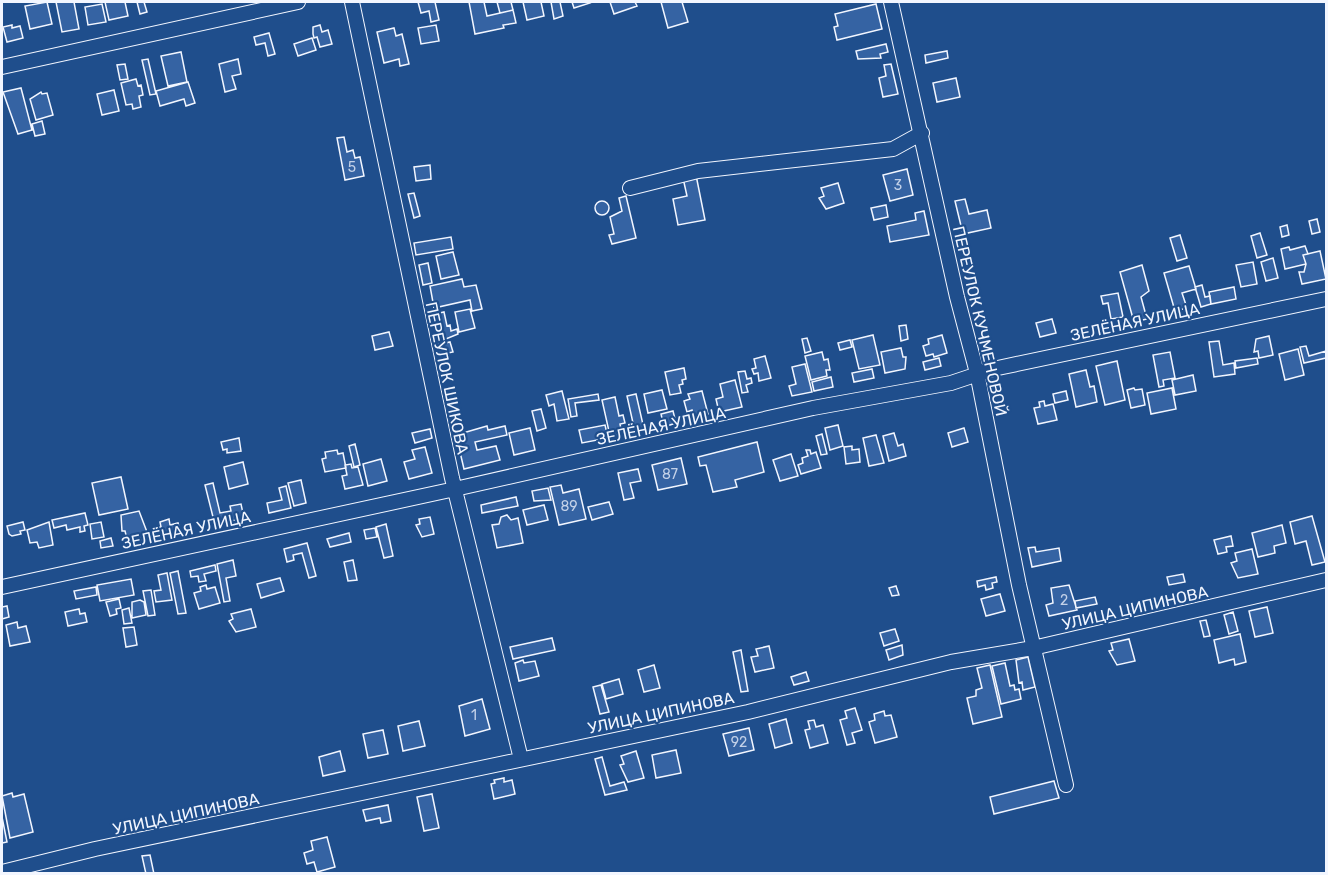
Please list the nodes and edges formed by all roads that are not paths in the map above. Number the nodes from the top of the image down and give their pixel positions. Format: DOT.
graph roads {
  1 [pos="298,2"];
  2 [pos="352,2"];
  3 [pos="891,2"];
  4 [pos="2,67"];
  5 [pos="922,133"];
  6 [pos="630,188"];
  7 [pos="1326,299"];
  8 [pos="977,373"];
  9 [pos="455,489"];
  10 [pos="1326,580"];
  11 [pos="2,587"];
  12 [pos="1034,648"];
  13 [pos="521,759"];
  14 [pos="1066,785"];
  15 [pos="2,872"];
  1 -- 4 [label="street"];
  2 -- 9 [label="street, ПЕРЕУЛОК ШИКОВА"];
  3 -- 5 [label="street, ПЕРЕУЛОК КУЧМЕНОВОЙ"];
  5 -- 6 [label="street"];
  5 -- 8 [label="street, ПЕРЕУЛОК КУЧМЕНОВОЙ"];
  7 -- 8 [label="street, ЗЕЛЁНАЯ УЛИЦА"];
  8 -- 9 [label="street, ЗЕЛЁНАЯ УЛИЦА"];
  8 -- 12 [label="street, ПЕРЕУЛОК КУЧМЕНОВОЙ"];
  9 -- 11 [label="street, ЗЕЛЁНАЯ УЛИЦА"];
  9 -- 13 [label="street, ПЕРЕУЛОК ШИКОВА"];
  10 -- 12 [label="street, УЛИЦА ЦИПИНОВА"];
  12 -- 13 [label="street, УЛИЦА ЦИПИНОВА"];
  12 -- 14 [label="street, ПЕРЕУЛОК КУЧМЕНОВОЙ"];
  13 -- 15 [label="street, УЛИЦА ЦИПИНОВА"];
}
